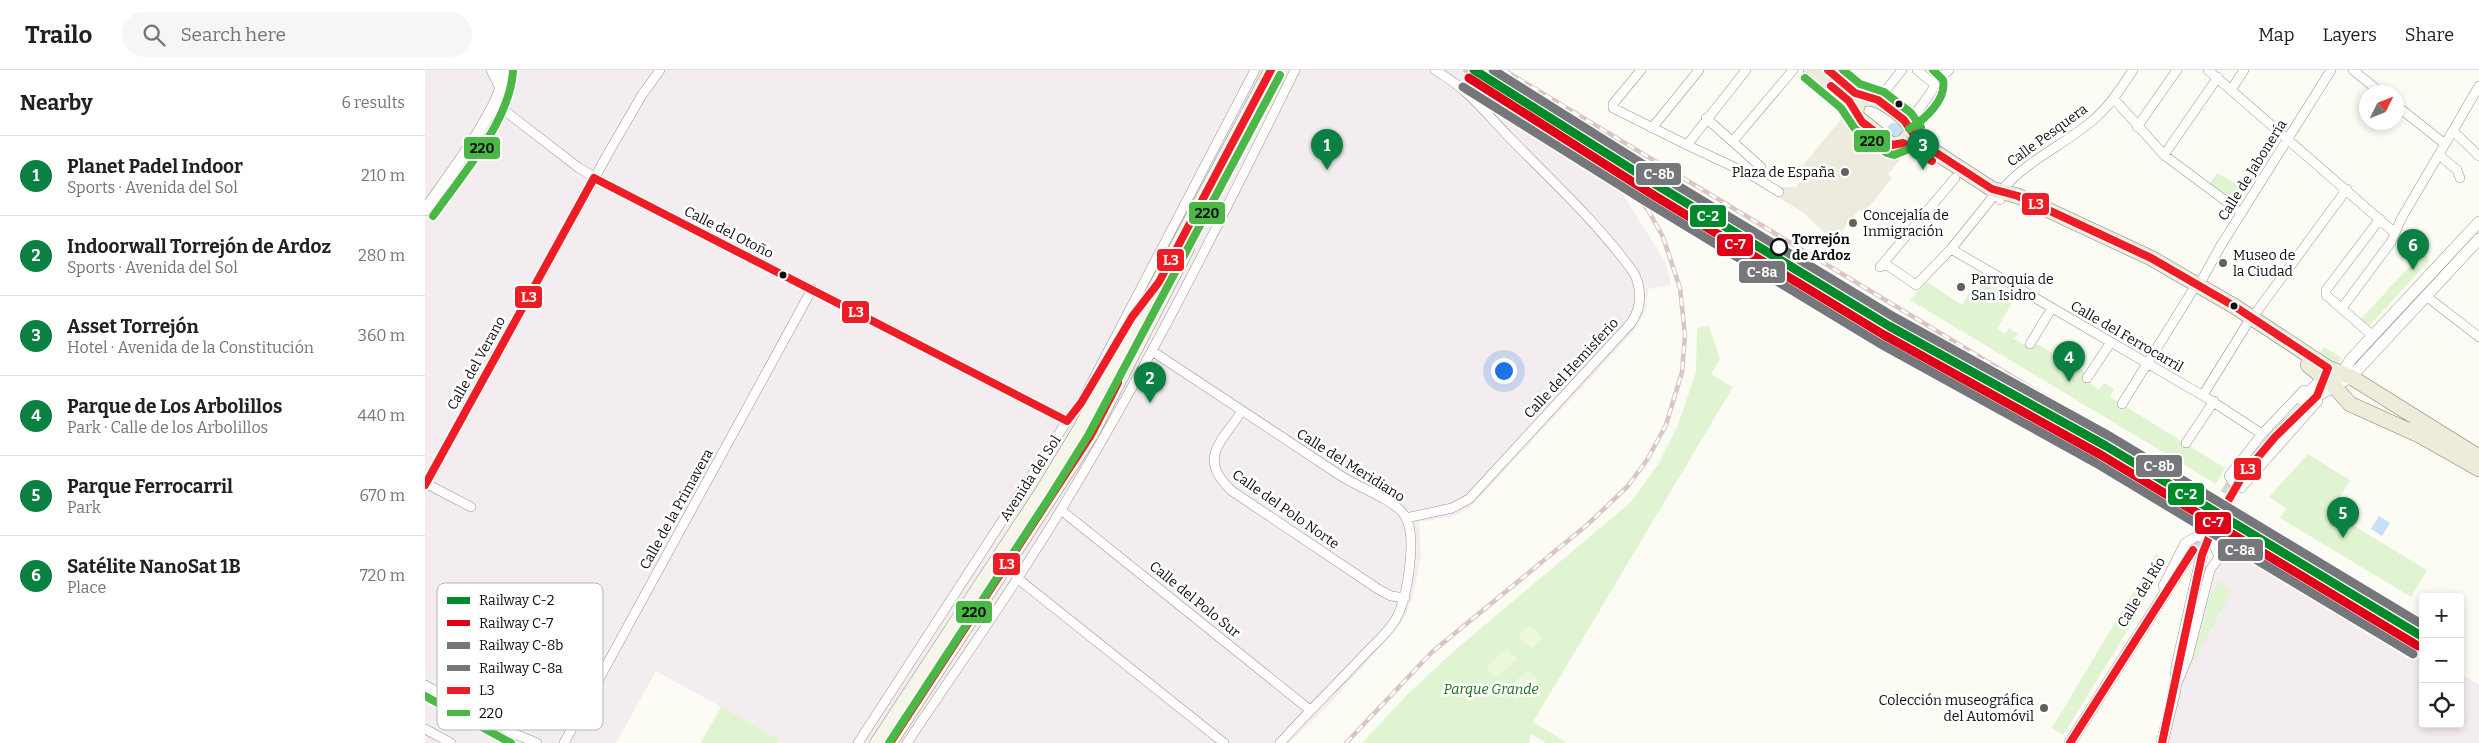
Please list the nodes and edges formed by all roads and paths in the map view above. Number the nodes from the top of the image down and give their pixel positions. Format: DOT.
graph roads {
  1 [pos="492,70"];
  2 [pos="503,70"];
  3 [pos="660,70"];
  4 [pos="1255,70"];
  5 [pos="1271,70"];
  6 [pos="1281,70"];
  7 [pos="1295,70"];
  8 [pos="1435,70"];
  9 [pos="1641,70"];
  10 [pos="1699,70"];
  11 [pos="1745,70"];
  12 [pos="1793,70"];
  13 [pos="1811,70"];
  14 [pos="1828,70"];
  15 [pos="1902,70"];
  16 [pos="1917,70"];
  17 [pos="1949,70"];
  18 [pos="2133,70"];
  19 [pos="2177,70"];
  20 [pos="2208,70"];
  21 [pos="2245,70"];
  22 [pos="2331,70"];
  23 [pos="2353,70"];
  24 [pos="2218,77"];
  25 [pos="1934,84"];
  26 [pos="2371,85"];
  27 [pos="2479,86"];
  28 [pos="501,88"];
  29 [pos="2231,90"];
  30 [pos="1871,99"];
  31 [pos="2114,99"];
  32 [pos="496,104"];
  33 [pos="1856,111"];
  34 [pos="2404,112"];
  35 [pos="1706,118"];
  36 [pos="2137,127"];
  37 [pos="1652,128"];
  38 [pos="2453,131"];
  39 [pos="1906,132"];
  40 [pos="2288,138"];
  41 [pos="1733,141"];
  42 [pos="2445,144"];
  43 [pos="1687,145"];
  44 [pos="2164,155"];
  45 [pos="2439,155"];
  46 [pos="2479,156"];
  47 [pos="1753,176"];
  48 [pos="595,178"];
  49 [pos="1955,178"];
  50 [pos="2460,178"];
  51 [pos="2347,189"];
  52 [pos="1779,192"];
  53 [pos="1996,194"];
  54 [pos="425,210"];
  55 [pos="2241,213"];
  56 [pos="2380,219"];
  57 [pos="2401,219"];
  58 [pos="2479,222"];
  59 [pos="2395,233"];
  60 [pos="2478,241"];
  61 [pos="1951,249"];
  62 [pos="1176,260"];
  63 [pos="1159,282"];
  64 [pos="2196,287"];
  65 [pos="812,289"];
  66 [pos="2421,292"];
  67 [pos="2052,308"];
  68 [pos="2342,308"];
  69 [pos="2250,321"];
  70 [pos="2373,336"];
  71 [pos="2479,337"];
  72 [pos="2111,342"];
  73 [pos="2030,344"];
  74 [pos="1152,351"];
  75 [pos="2148,364"];
  76 [pos="1095,377"];
  77 [pos="2087,378"];
  78 [pos="2330,381"];
  79 [pos="2203,395"];
  80 [pos="2213,402"];
  81 [pos="2122,404"];
  82 [pos="2399,406"];
  83 [pos="1241,411"];
  84 [pos="1067,421"];
  85 [pos="2391,424"];
  86 [pos="2263,434"];
  87 [pos="2186,443"];
  88 [pos="2479,457"];
  89 [pos="2479,469"];
  90 [pos="2241,474"];
  91 [pos="425,484"];
  92 [pos="471,507"];
  93 [pos="1061,510"];
  94 [pos="1406,518"];
  95 [pos="1017,578"];
  96 [pos="1405,598"];
  97 [pos="603,670"];
  98 [pos="2111,678"];
  99 [pos="425,685"];
  100 [pos="2175,690"];
  101 [pos="437,692"];
  102 [pos="1310,710"];
  103 [pos="425,729"];
  104 [pos="508,730"];
  105 [pos="570,730"];
  106 [pos="451,743"];
  107 [pos="537,743"];
  108 [pos="563,743"];
  109 [pos="858,743"];
  110 [pos="877,743"];
  111 [pos="891,743"];
  112 [pos="907,743"];
  113 [pos="1224,743"];
  114 [pos="1280,743"];
  115 [pos="2070,743"];
  116 [pos="2162,743"];
  1 -- 28 [label="street"];
  2 -- 28 [label="street"];
  3 -- 48 [label="street, Calle del Verano"];
  4 -- 76 [label="street, Avenida del Sol"];
  5 -- 62 [label="main road, Avenida del Sol"];
  6 -- 62 [label="main road, Avenida del Sol"];
  7 -- 74 [label="street"];
  8 -- 94 [label="street, Calle del Hemisferio"];
  9 -- 37 [label="street"];
  10 -- 37 [label="street"];
  11 -- 35 [label="street"];
  12 -- 41 [label="street"];
  13 -- 33 [label="main road"];
  14 -- 30 [label="main road"];
  15 -- 30 [label="street"];
  16 -- 25 [label="street"];
  17 -- 25 [label="street"];
  18 -- 31 [label="street, Calle Pesquera"];
  19 -- 36 [label="street"];
  20 -- 24 [label="street"];
  21 -- 29 [label="street"];
  22 -- 40 [label="street, Calle de Jabonería"];
  23 -- 26 [label="street"];
  24 -- 29 [label="street"];
  24 -- 44 [label="street"];
  25 -- 39 [label="street"];
  27 -- 38 [label="street"];
  28 -- 32 [label="street"];
  29 -- 40 [label="street"];
  30 -- 33 [label="main road"];
  30 -- 39 [label="main road"];
  31 -- 36 [label="street"];
  31 -- 53 [label="street, Calle Pesquera"];
  32 -- 48 [label="street, Calle del Otoño"];
  32 -- 54 [label="street"];
  33 -- 39 [label="main road"];
  34 -- 42 [label="street"];
  35 -- 41 [label="street"];
  35 -- 43 [label="street"];
  36 -- 44 [label="street"];
  37 -- 43 [label="street"];
  38 -- 42 [label="street"];
  38 -- 46 [label="street"];
  39 -- 49 [label="main road"];
  39 -- 53 [label="main road"];
  40 -- 51 [label="street"];
  40 -- 55 [label="street, Calle de Jabonería"];
  41 -- 47 [label="street"];
  42 -- 45 [label="street"];
  43 -- 47 [label="street"];
  44 -- 55 [label="street"];
  45 -- 50 [label="street"];
  45 -- 57 [label="street"];
  47 -- 52 [label="street"];
  48 -- 65 [label="street, Calle del Otoño"];
  48 -- 91 [label="street, Calle del Verano"];
  49 -- 53 [label="main road"];
  49 -- 61 [label="street, Calle Pesquera"];
  51 -- 56 [label="street"];
  51 -- 69 [label="street"];
  53 -- 61 [label="street, Calle Pesquera"];
  53 -- 64 [label="main road"];
  55 -- 64 [label="street, Calle de Jabonería"];
  56 -- 57 [label="street"];
  56 -- 59 [label="street"];
  56 -- 68 [label="street"];
  57 -- 59 [label="street"];
  58 -- 66 [label="street"];
  59 -- 68 [label="street"];
  60 -- 66 [label="street"];
  61 -- 67 [label="street, Calle del Ferrocarril"];
  62 -- 63 [label="main road, Avenida del Sol"];
  62 -- 111 [label="main road, Avenida del Sol"];
  63 -- 76 [label="street"];
  63 -- 110 [label="main road, Avenida del Sol"];
  64 -- 69 [label="main road"];
  64 -- 75 [label="street, Calle de Jabonería"];
  65 -- 84 [label="street, Calle del Otoño"];
  65 -- 97 [label="street, Calle de la Primavera"];
  66 -- 70 [label="street"];
  66 -- 71 [label="street"];
  66 -- 78 [label="street"];
  67 -- 72 [label="street, Calle del Ferrocarril"];
  67 -- 73 [label="street"];
  68 -- 70 [label="street"];
  69 -- 78 [label="main road"];
  69 -- 79 [label="street"];
  70 -- 78 [label="street"];
  72 -- 75 [label="street, Calle del Ferrocarril"];
  72 -- 77 [label="street"];
  74 -- 83 [label="street, Calle del Meridiano"];
  74 -- 93 [label="street"];
  75 -- 79 [label="street, Calle del Ferrocarril"];
  75 -- 81 [label="street, Calle de Jabonería"];
  76 -- 84 [label="street, Avenida del Sol"];
  78 -- 82 [label="main road"];
  78 -- 85 [label="main road"];
  78 -- 86 [label="street"];
  78 -- 86 [label="street"];
  78 -- 90 [label="street"];
  79 -- 80 [label="street, Calle del Ferrocarril"];
  80 -- 86 [label="street, Calle del Ferrocarril"];
  80 -- 87 [label="street"];
  82 -- 85 [label="main road"];
  82 -- 88 [label="main road"];
  83 -- 94 [label="street, Calle del Meridiano"];
  83 -- 96 [label="street, Calle del Polo Norte"];
  84 -- 109 [label="street, Avenida del Sol"];
  85 -- 89 [label="main road"];
  91 -- 92 [label="street, Calle del Verano"];
  93 -- 95 [label="street"];
  93 -- 102 [label="street, Calle del Polo Sur"];
  94 -- 96 [label="street, Calle del Meridiano"];
  95 -- 112 [label="street"];
  95 -- 113 [label="street"];
  96 -- 102 [label="street, Calle del Meridiano"];
  98 -- 100 [label="street, Calle del Río"];
  98 -- 100 [label="street, Calle del Río"];
  98 -- 115 [label="street, Calle del Río"];
  99 -- 101 [label="street"];
  100 -- 116 [label="street"];
  102 -- 114 [label="street, Calle del Meridiano"];
  103 -- 106 [label="street"];
  104 -- 107 [label="street"];
  105 -- 108 [label="street, Calle de la Primavera"];
}
